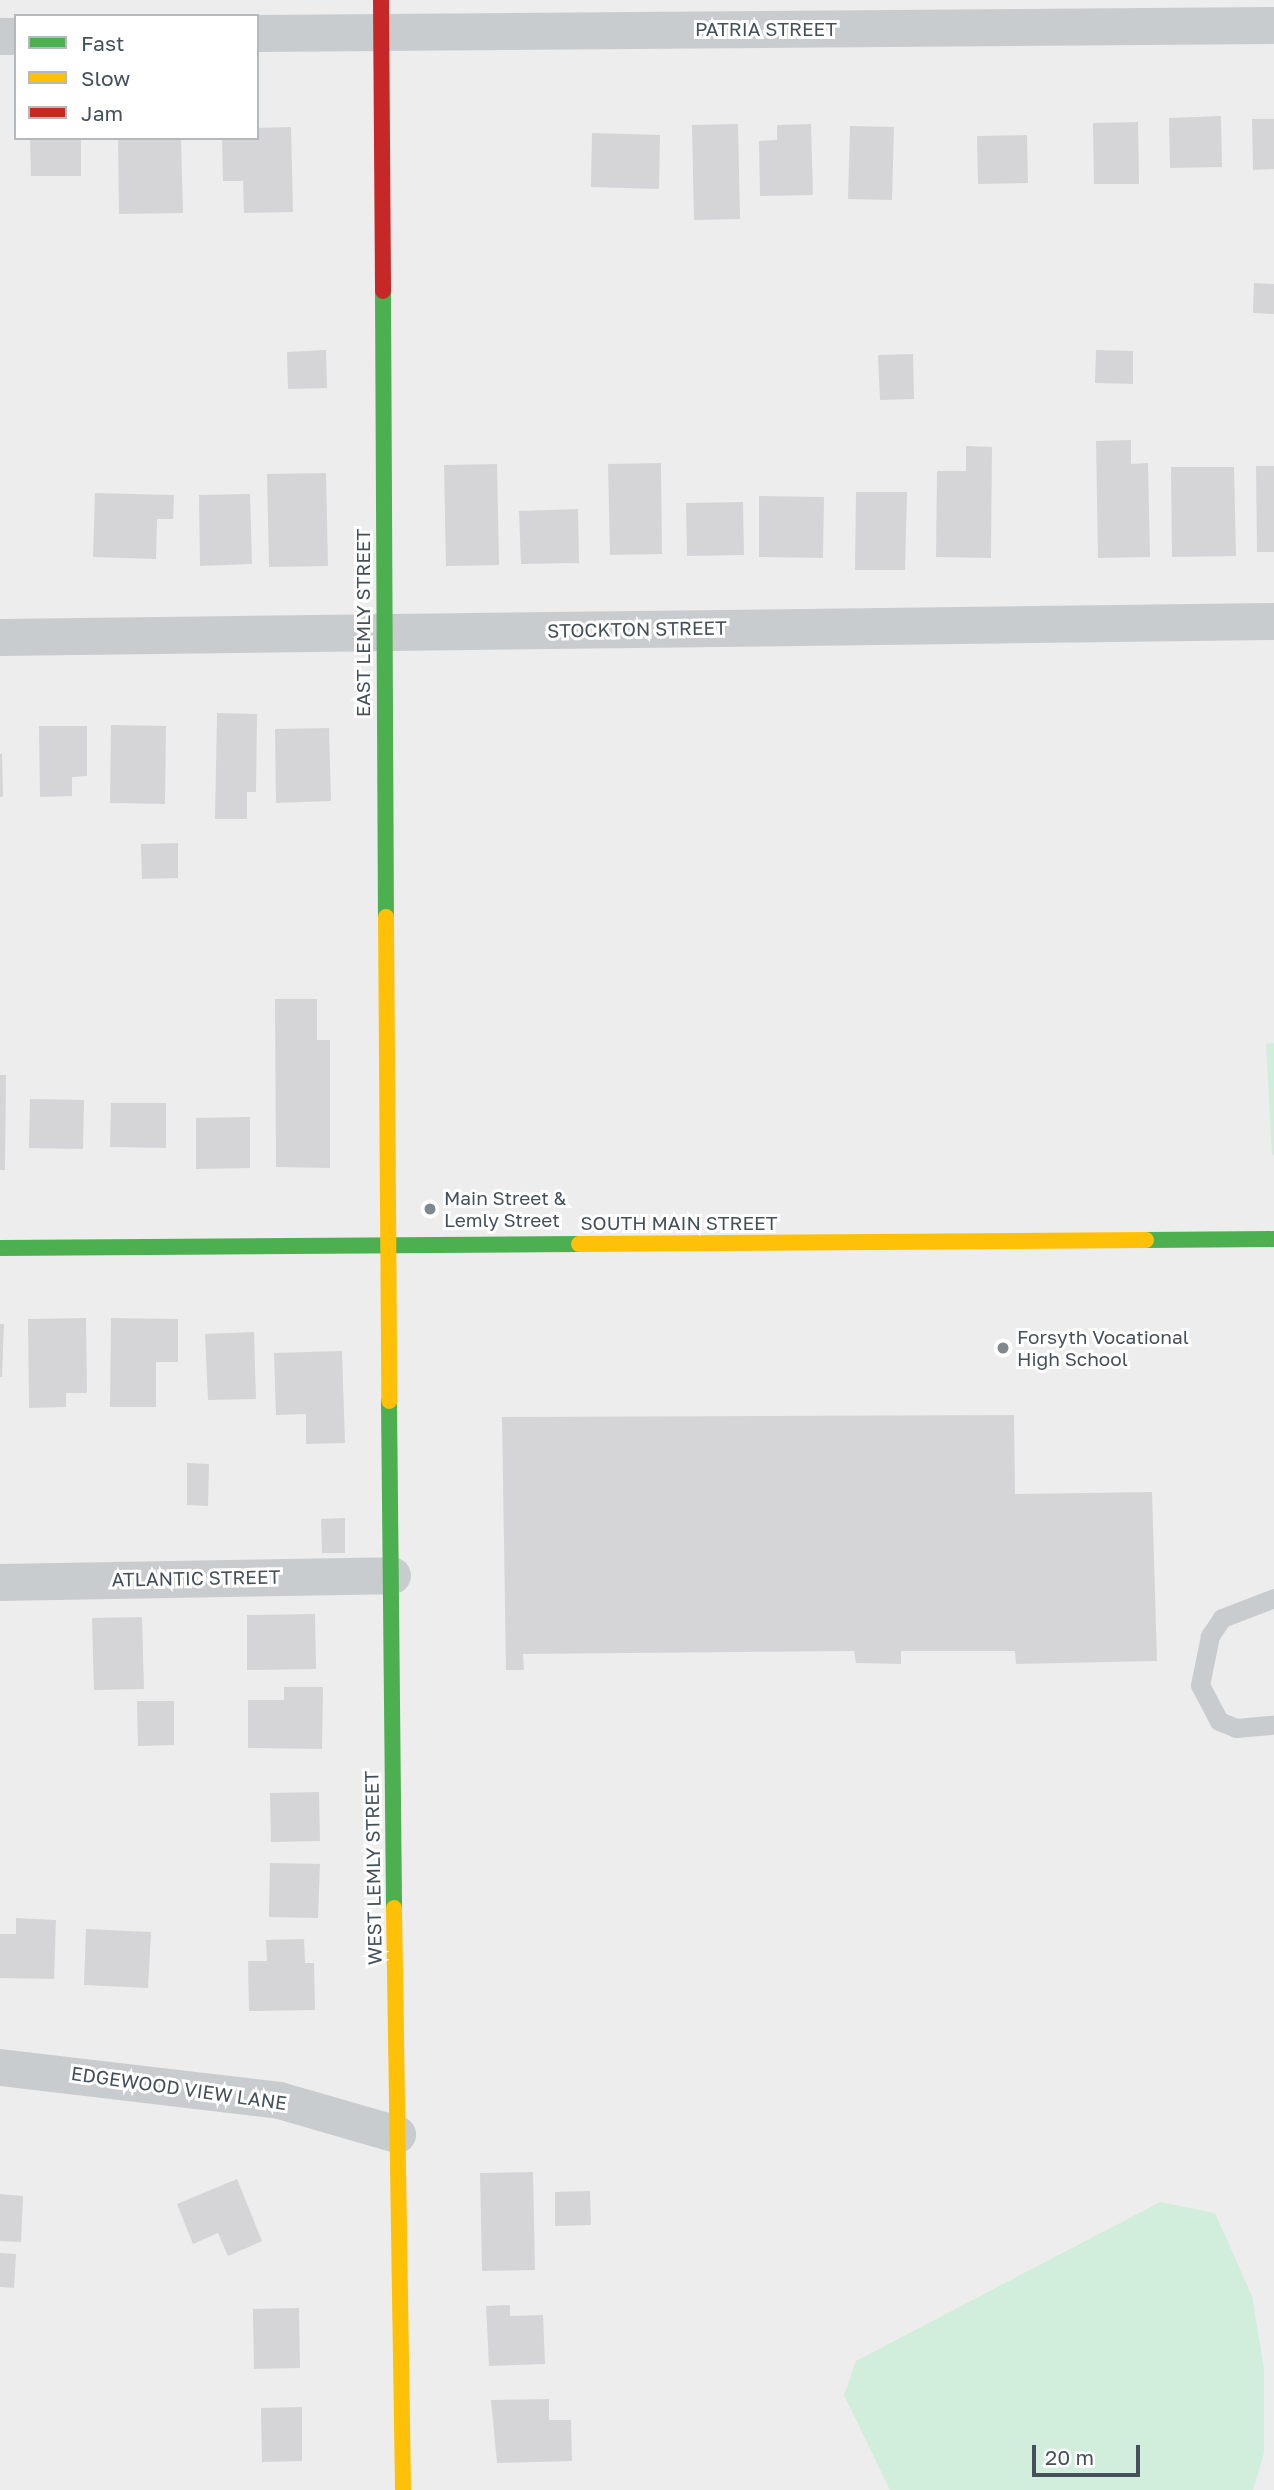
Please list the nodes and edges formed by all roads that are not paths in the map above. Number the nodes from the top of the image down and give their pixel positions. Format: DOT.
graph roads {
  1 [pos="381,16"];
  2 [pos="1274,25"];
  3 [pos="259,33"];
  4 [pos="1274,621"];
  5 [pos="384,632"];
  6 [pos="0,637"];
  7 [pos="1274,1239"];
  8 [pos="391,1246"];
  9 [pos="0,1248"];
  10 [pos="392,1575"];
  11 [pos="0,1582"];
  12 [pos="1274,1598"];
  13 [pos="1274,1725"];
  14 [pos="0,2067"];
  15 [pos="397,2134"];
  16 [pos="403,2490"];
  1 -- 2 [label="street, PATRIA STREET"];
  1 -- 3 [label="street, PATRIA STREET"];
  1 -- 5 [label="street, EAST LEMLY STREET"];
  4 -- 5 [label="street, STOCKTON STREET"];
  5 -- 6 [label="street, STOCKTON STREET"];
  5 -- 8 [label="street, EAST LEMLY STREET"];
  7 -- 8 [label="street, SOUTH MAIN STREET"];
  8 -- 9 [label="street, SOUTH MAIN STREET"];
  8 -- 10 [label="street, WEST LEMLY STREET"];
  10 -- 11 [label="street, ATLANTIC STREET"];
  10 -- 15 [label="street, WEST LEMLY STREET"];
  12 -- 13 [label="lane"];
  14 -- 15 [label="street, EDGEWOOD VIEW LANE"];
  15 -- 16 [label="street, WEST LEMLY STREET"];
}
